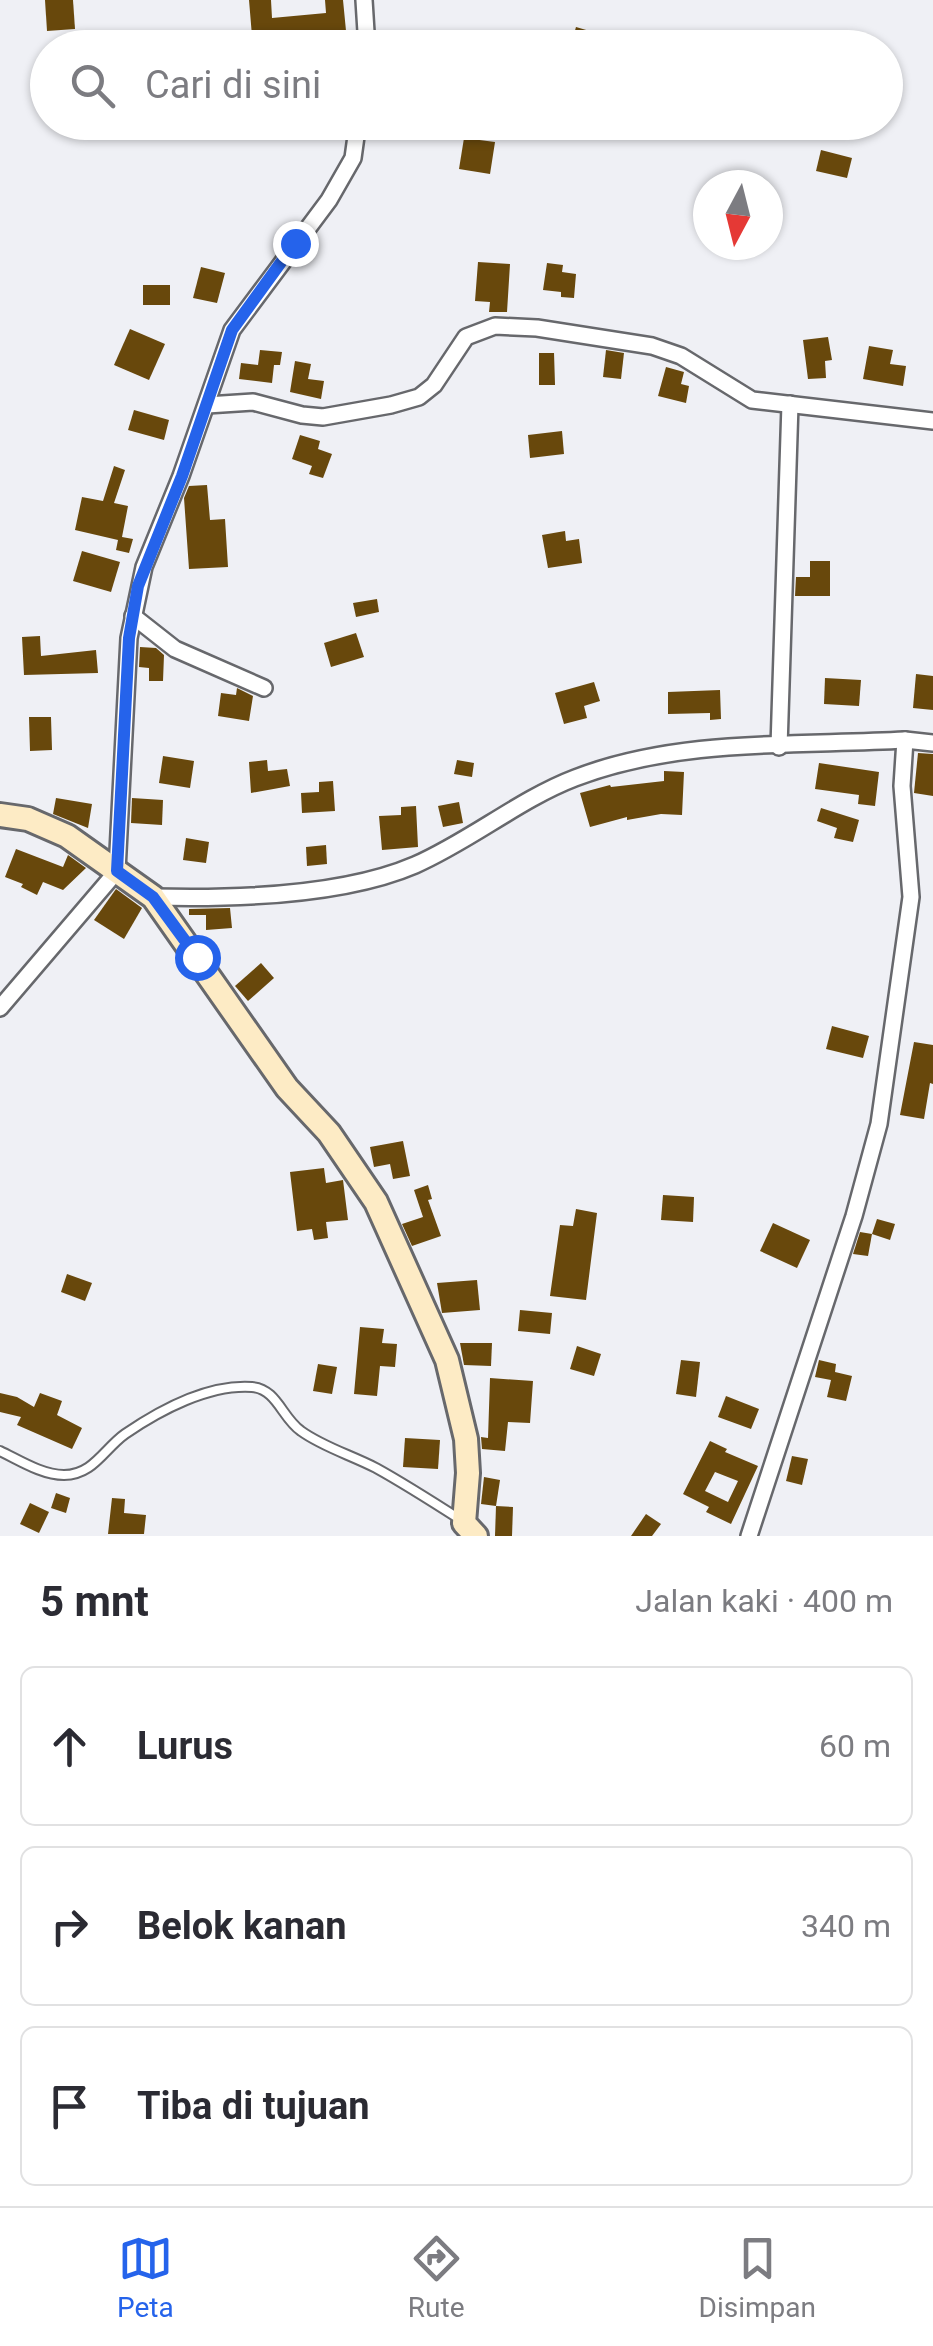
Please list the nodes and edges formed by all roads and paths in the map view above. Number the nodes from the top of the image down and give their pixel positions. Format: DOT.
graph roads {
  1 [pos="364,0"];
  2 [pos="366,30"];
  3 [pos="356,140"];
  4 [pos="790,404"];
  5 [pos="207,405"];
  6 [pos="933,421"];
  7 [pos="133,616"];
  8 [pos="264,688"];
  9 [pos="905,740"];
  10 [pos="933,743"];
  11 [pos="779,747"];
  12 [pos="0,814"];
  13 [pos="117,871"];
  14 [pos="153,897"];
  15 [pos="0,1008"];
  16 [pos="0,1450"];
  17 [pos="470,1529"];
  18 [pos="749,1536"];
  1 -- 2 [label="street"];
  3 -- 5 [label="street"];
  4 -- 5 [label="street"];
  4 -- 6 [label="street"];
  4 -- 11 [label="street"];
  5 -- 7 [label="street"];
  7 -- 8 [label="street"];
  7 -- 13 [label="street"];
  9 -- 10 [label="street"];
  9 -- 11 [label="street"];
  9 -- 18 [label="street"];
  11 -- 14 [label="street"];
  12 -- 13 [label="street"];
  13 -- 14 [label="street"];
  13 -- 15 [label="street"];
  14 -- 17 [label="street"];
  16 -- 17 [label="lane"];
}
